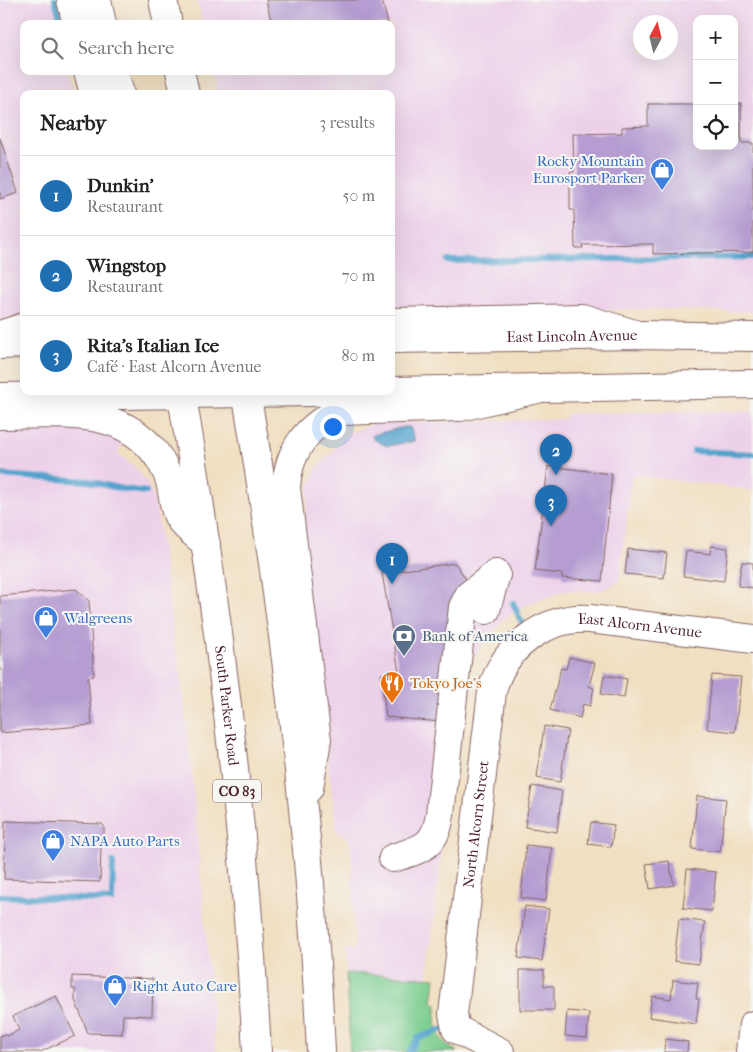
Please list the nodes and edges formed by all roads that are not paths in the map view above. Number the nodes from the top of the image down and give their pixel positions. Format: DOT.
graph roads {
  1 [pos="71,0"];
  2 [pos="96,0"];
  3 [pos="163,0"];
  4 [pos="76,20"];
  5 [pos="101,20"];
  6 [pos="167,20"];
  7 [pos="89,75"];
  8 [pos="115,75"];
  9 [pos="181,75"];
  10 [pos="93,90"];
  11 [pos="119,90"];
  12 [pos="184,90"];
  13 [pos="395,322"];
  14 [pos="20,328"];
  15 [pos="0,335"];
  16 [pos="638,335"];
  17 [pos="753,337"];
  18 [pos="395,339"];
  19 [pos="20,344"];
  20 [pos="0,345"];
  21 [pos="753,384"];
  22 [pos="537,389"];
  23 [pos="395,391"];
  24 [pos="90,395"];
  25 [pos="181,395"];
  26 [pos="246,395"];
  27 [pos="0,397"];
  28 [pos="0,415"];
  29 [pos="206,544"];
  30 [pos="486,610"];
  31 [pos="531,636"];
  32 [pos="753,639"];
  33 [pos="304,816"];
  34 [pos="393,858"];
  35 [pos="753,1025"];
  36 [pos="257,1052"];
  37 [pos="321,1052"];
  38 [pos="500,1052"];
  39 [pos="750,1052"];
  1 -- 4 [label="main road"];
  2 -- 5 [label="main road"];
  3 -- 6 [label="main road"];
  7 -- 10 [label="main road"];
  8 -- 11 [label="main road"];
  9 -- 12 [label="main road"];
  13 -- 16 [label="main road"];
  14 -- 15 [label="main road"];
  16 -- 17 [label="main road, East Lincoln Avenue"];
  16 -- 18 [label="main road, East Lincoln Avenue"];
  19 -- 20 [label="main road"];
  21 -- 22 [label="main road"];
  22 -- 23 [label="main road"];
  22 -- 33 [label="main road"];
  24 -- 27 [label="main road"];
  25 -- 29 [label="main road, South Parker Road / CO 83"];
  26 -- 33 [label="main road"];
  28 -- 29 [label="main road"];
  29 -- 36 [label="main road, South Parker Road / CO 83"];
  30 -- 34 [label="main road"];
  31 -- 32 [label="main road, East Alcorn Avenue"];
  31 -- 38 [label="main road, North Alcorn Street"];
  33 -- 37 [label="main road"];
  35 -- 39 [label="main road"];
}
